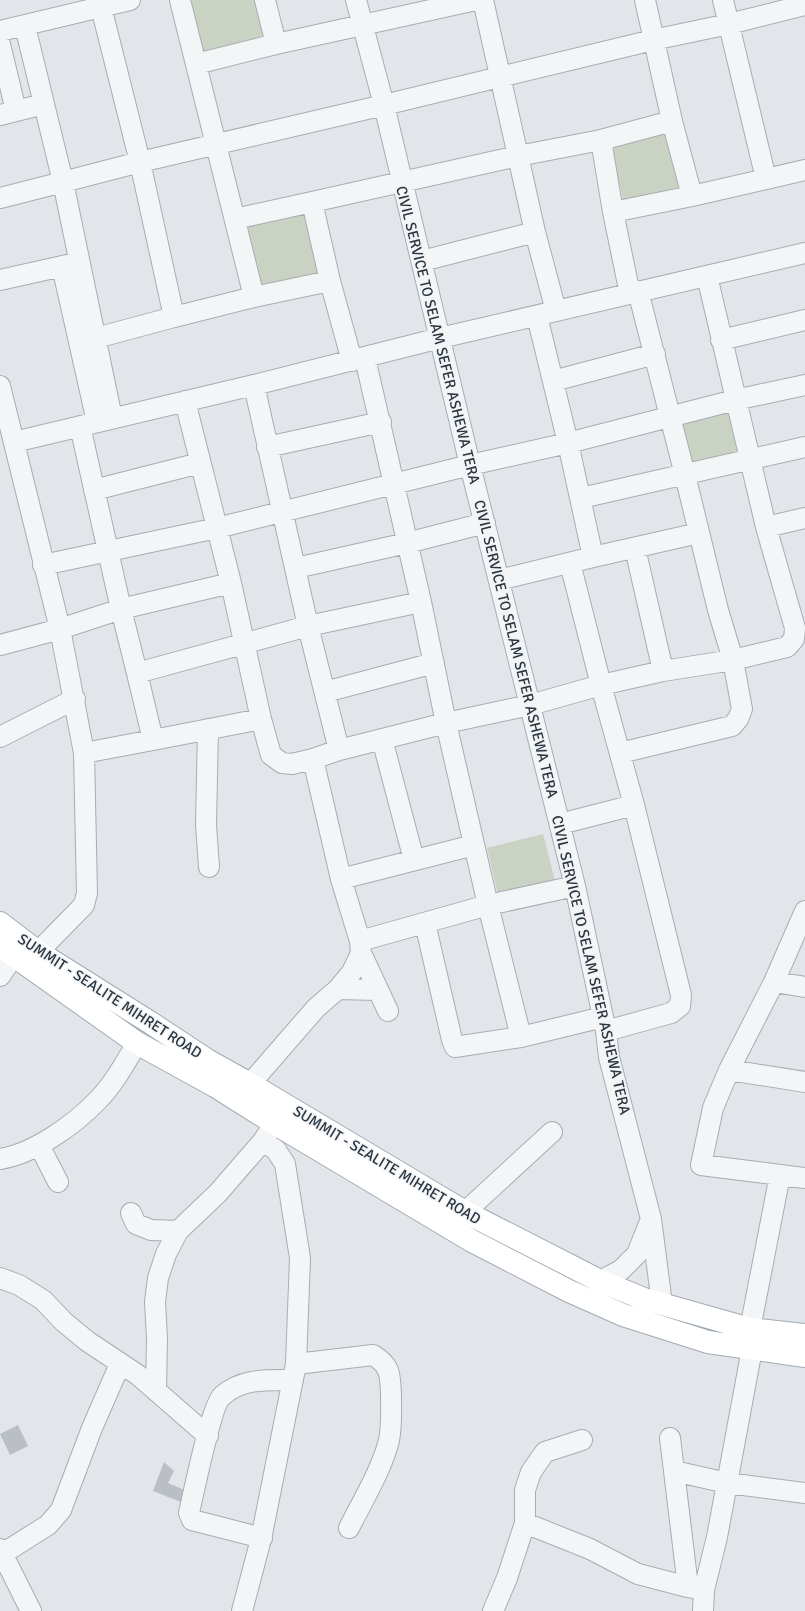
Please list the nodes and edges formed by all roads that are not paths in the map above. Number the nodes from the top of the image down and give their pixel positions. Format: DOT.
graph roads {
  1 [pos="130,0"];
  2 [pos="180,0"];
  3 [pos="265,0"];
  4 [pos="356,0"];
  5 [pos="476,0"];
  6 [pos="483,0"];
  7 [pos="645,0"];
  8 [pos="723,0"];
  9 [pos="805,5"];
  10 [pos="102,7"];
  11 [pos="362,24"];
  12 [pos="729,24"];
  13 [pos="25,26"];
  14 [pos="0,31"];
  15 [pos="653,40"];
  16 [pos="0,44"];
  17 [pos="276,44"];
  18 [pos="196,64"];
  19 [pos="500,77"];
  20 [pos="44,104"];
  21 [pos="384,105"];
  22 [pos="8,113"];
  23 [pos="672,121"];
  24 [pos="601,140"];
  25 [pos="216,144"];
  26 [pos="518,156"];
  27 [pos="140,162"];
  28 [pos="805,170"];
  29 [pos="766,179"];
  30 [pos="63,182"];
  31 [pos="401,182"];
  32 [pos="692,196"];
  33 [pos="0,198"];
  34 [pos="312,202"];
  35 [pos="613,212"];
  36 [pos="235,219"];
  37 [pos="535,232"];
  38 [pos="805,253"];
  39 [pos="422,261"];
  40 [pos="71,264"];
  41 [pos="707,276"];
  42 [pos="0,280"];
  43 [pos="330,280"];
  44 [pos="634,293"];
  45 [pos="254,297"];
  46 [pos="546,313"];
  47 [pos="174,317"];
  48 [pos="805,320"];
  49 [pos="96,338"];
  50 [pos="440,338"];
  51 [pos="721,340"];
  52 [pos="655,354"];
  53 [pos="358,359"];
  54 [pos="553,381"];
  55 [pos="254,385"];
  56 [pos="805,385"];
  57 [pos="0,386"];
  58 [pos="735,400"];
  59 [pos="185,401"];
  60 [pos="670,416"];
  61 [pos="96,422"];
  62 [pos="381,422"];
  63 [pos="14,442"];
  64 [pos="568,443"];
  65 [pos="267,447"];
  66 [pos="805,447"];
  67 [pos="751,459"];
  68 [pos="200,463"];
  69 [pos="470,464"];
  70 [pos="686,475"];
  71 [pos="394,484"];
  72 [pos="94,490"];
  73 [pos="581,498"];
  74 [pos="282,511"];
  75 [pos="805,518"];
  76 [pos="485,523"];
  77 [pos="766,527"];
  78 [pos="216,528"];
  79 [pos="699,534"];
  80 [pos="407,543"];
  81 [pos="634,548"];
  82 [pos="108,552"];
  83 [pos="593,557"];
  84 [pos="570,563"];
  85 [pos="43,565"];
  86 [pos="296,568"];
  87 [pos="499,580"];
  88 [pos="230,583"];
  89 [pos="421,602"];
  90 [pos="120,609"];
  91 [pos="308,626"];
  92 [pos="60,629"];
  93 [pos="245,643"];
  94 [pos="0,645"];
  95 [pos="733,660"];
  96 [pos="434,663"];
  97 [pos="664,671"];
  98 [pos="138,673"];
  99 [pos="601,685"];
  100 [pos="325,692"];
  101 [pos="75,699"];
  102 [pos="530,705"];
  103 [pos="260,720"];
  104 [pos="446,723"];
  105 [pos="208,729"];
  106 [pos="0,737"];
  107 [pos="382,739"];
  108 [pos="153,740"];
  109 [pos="339,750"];
  110 [pos="84,753"];
  111 [pos="620,753"];
  112 [pos="313,759"];
  113 [pos="634,805"];
  114 [pos="560,824"];
  115 [pos="474,845"];
  116 [pos="414,860"];
  117 [pos="209,866"];
  118 [pos="341,879"];
  119 [pos="575,886"];
  120 [pos="488,905"];
  121 [pos="805,911"];
  122 [pos="0,923"];
  123 [pos="425,923"];
  124 [pos="361,947"];
  125 [pos="7,952"];
  126 [pos="38,952"];
  127 [pos="0,976"];
  128 [pos="774,982"];
  129 [pos="805,987"];
  130 [pos="338,990"];
  131 [pos="377,990"];
  132 [pos="388,1011"];
  133 [pos="605,1024"];
  134 [pos="521,1038"];
  135 [pos="137,1043"];
  136 [pos="202,1068"];
  137 [pos="729,1070"];
  138 [pos="805,1082"];
  139 [pos="250,1084"];
  140 [pos="269,1132"];
  141 [pos="552,1132"];
  142 [pos="39,1145"];
  143 [pos="0,1159"];
  144 [pos="780,1176"];
  145 [pos="805,1178"];
  146 [pos="58,1182"];
  147 [pos="464,1212"];
  148 [pos="131,1213"];
  149 [pos="651,1219"];
  150 [pos="178,1231"];
  151 [pos="0,1278"];
  152 [pos="600,1281"];
  153 [pos="662,1304"];
  154 [pos="805,1335"];
  155 [pos="751,1339"];
  156 [pos="805,1356"];
  157 [pos="120,1364"];
  158 [pos="294,1372"];
  159 [pos="156,1391"];
  160 [pos="208,1436"];
  161 [pos="670,1438"];
  162 [pos="582,1440"];
  163 [pos="674,1471"];
  164 [pos="727,1482"];
  165 [pos="805,1493"];
  166 [pos="525,1523"];
  167 [pos="349,1528"];
  168 [pos="262,1538"];
  169 [pos="1,1552"];
  170 [pos="696,1589"];
  171 [pos="31,1611"];
  172 [pos="242,1611"];
  173 [pos="493,1611"];
  174 [pos="702,1611"];
  1 -- 10 [label="street"];
  2 -- 18 [label="street"];
  3 -- 17 [label="street"];
  4 -- 11 [label="street, CIVIL SERVICE TO SELAM SEFER ASHEWA TERA"];
  5 -- 11 [label="street"];
  6 -- 19 [label="street"];
  7 -- 15 [label="street"];
  8 -- 12 [label="street"];
  9 -- 12 [label="street"];
  10 -- 13 [label="street"];
  10 -- 27 [label="street"];
  11 -- 17 [label="street"];
  11 -- 21 [label="street, CIVIL SERVICE TO SELAM SEFER ASHEWA TERA"];
  12 -- 15 [label="street"];
  12 -- 29 [label="street"];
  13 -- 14 [label="street"];
  13 -- 20 [label="street"];
  15 -- 19 [label="street"];
  15 -- 23 [label="street"];
  16 -- 22 [label="street"];
  17 -- 18 [label="street"];
  18 -- 25 [label="street"];
  19 -- 21 [label="street"];
  19 -- 26 [label="street"];
  20 -- 22 [label="street"];
  20 -- 30 [label="street"];
  21 -- 25 [label="street"];
  21 -- 31 [label="street, CIVIL SERVICE TO SELAM SEFER ASHEWA TERA"];
  23 -- 24 [label="street"];
  23 -- 32 [label="street"];
  24 -- 26 [label="street"];
  24 -- 35 [label="street"];
  25 -- 27 [label="street"];
  25 -- 36 [label="street"];
  26 -- 31 [label="street"];
  26 -- 37 [label="street"];
  27 -- 30 [label="street"];
  27 -- 47 [label="street"];
  28 -- 29 [label="street"];
  29 -- 32 [label="street"];
  30 -- 33 [label="street"];
  30 -- 40 [label="street"];
  31 -- 34 [label="street"];
  31 -- 39 [label="street, CIVIL SERVICE TO SELAM SEFER ASHEWA TERA"];
  32 -- 35 [label="street"];
  34 -- 36 [label="street"];
  34 -- 43 [label="street"];
  35 -- 44 [label="street"];
  36 -- 45 [label="street"];
  37 -- 39 [label="street"];
  37 -- 46 [label="street"];
  38 -- 41 [label="street"];
  39 -- 50 [label="street, CIVIL SERVICE TO SELAM SEFER ASHEWA TERA"];
  40 -- 42 [label="street"];
  40 -- 49 [label="street"];
  40 -- 61 [label="street"];
  41 -- 44 [label="street"];
  41 -- 51 [label="street"];
  43 -- 45 [label="street"];
  43 -- 53 [label="street"];
  44 -- 46 [label="street"];
  44 -- 52 [label="street"];
  45 -- 47 [label="street"];
  46 -- 50 [label="street"];
  46 -- 54 [label="street"];
  47 -- 49 [label="street"];
  48 -- 51 [label="street"];
  49 -- 61 [label="street"];
  50 -- 53 [label="street"];
  50 -- 69 [label="street, CIVIL SERVICE TO SELAM SEFER ASHEWA TERA"];
  51 -- 58 [label="street"];
  52 -- 54 [label="street"];
  52 -- 60 [label="street"];
  53 -- 55 [label="street"];
  53 -- 62 [label="street"];
  54 -- 64 [label="street"];
  55 -- 59 [label="street"];
  55 -- 65 [label="street"];
  56 -- 58 [label="street"];
  57 -- 63 [label="street"];
  58 -- 60 [label="street"];
  58 -- 67 [label="street"];
  59 -- 61 [label="street"];
  59 -- 68 [label="street"];
  60 -- 64 [label="street"];
  60 -- 70 [label="street"];
  61 -- 63 [label="street"];
  61 -- 72 [label="street"];
  62 -- 65 [label="street"];
  62 -- 71 [label="street"];
  63 -- 85 [label="street"];
  64 -- 69 [label="street"];
  64 -- 73 [label="street"];
  65 -- 74 [label="street"];
  66 -- 67 [label="street"];
  67 -- 70 [label="street"];
  67 -- 77 [label="street"];
  68 -- 72 [label="street"];
  68 -- 78 [label="street"];
  69 -- 71 [label="street"];
  69 -- 76 [label="street, CIVIL SERVICE TO SELAM SEFER ASHEWA TERA"];
  70 -- 73 [label="street"];
  70 -- 79 [label="street"];
  71 -- 74 [label="street"];
  71 -- 80 [label="street"];
  72 -- 82 [label="street"];
  73 -- 83 [label="street"];
  74 -- 78 [label="street"];
  74 -- 86 [label="street"];
  75 -- 77 [label="street"];
  76 -- 80 [label="street"];
  76 -- 87 [label="street, CIVIL SERVICE TO SELAM SEFER ASHEWA TERA"];
  77 -- 95 [label="street"];
  78 -- 82 [label="street"];
  78 -- 88 [label="street"];
  79 -- 81 [label="street"];
  79 -- 95 [label="street"];
  80 -- 86 [label="street"];
  80 -- 89 [label="street"];
  81 -- 83 [label="street"];
  81 -- 97 [label="street"];
  82 -- 85 [label="street"];
  82 -- 90 [label="street"];
  83 -- 84 [label="street"];
  84 -- 87 [label="street"];
  84 -- 99 [label="street"];
  85 -- 92 [label="street"];
  86 -- 91 [label="street"];
  87 -- 102 [label="street, CIVIL SERVICE TO SELAM SEFER ASHEWA TERA"];
  88 -- 90 [label="street"];
  88 -- 93 [label="street"];
  89 -- 91 [label="street"];
  89 -- 96 [label="street"];
  90 -- 92 [label="street"];
  90 -- 98 [label="street"];
  91 -- 93 [label="street"];
  91 -- 100 [label="street"];
  92 -- 94 [label="street"];
  92 -- 101 [label="street"];
  93 -- 98 [label="street"];
  93 -- 103 [label="street"];
  95 -- 97 [label="street"];
  95 -- 111 [label="street"];
  96 -- 100 [label="street"];
  96 -- 104 [label="street"];
  97 -- 99 [label="street"];
  98 -- 108 [label="street"];
  99 -- 102 [label="street"];
  99 -- 111 [label="street"];
  100 -- 109 [label="street"];
  101 -- 106 [label="street"];
  101 -- 110 [label="street"];
  102 -- 104 [label="street"];
  102 -- 114 [label="street, CIVIL SERVICE TO SELAM SEFER ASHEWA TERA"];
  103 -- 105 [label="street"];
  103 -- 112 [label="street"];
  104 -- 107 [label="street"];
  104 -- 115 [label="street"];
  105 -- 108 [label="street"];
  105 -- 117 [label="street"];
  107 -- 109 [label="street"];
  107 -- 116 [label="street"];
  108 -- 110 [label="street"];
  109 -- 112 [label="street"];
  110 -- 126 [label="street"];
  111 -- 113 [label="street"];
  112 -- 118 [label="street"];
  113 -- 114 [label="street"];
  113 -- 133 [label="street"];
  114 -- 119 [label="street, CIVIL SERVICE TO SELAM SEFER ASHEWA TERA"];
  115 -- 116 [label="street"];
  115 -- 120 [label="street"];
  116 -- 118 [label="street"];
  118 -- 124 [label="street"];
  119 -- 120 [label="street"];
  119 -- 133 [label="street, CIVIL SERVICE TO SELAM SEFER ASHEWA TERA"];
  120 -- 123 [label="street"];
  120 -- 134 [label="street"];
  121 -- 128 [label="street"];
  122 -- 126 [label="main road, SUMMIT - SEALITE MIHRET ROAD"];
  123 -- 124 [label="street"];
  123 -- 134 [label="street"];
  124 -- 130 [label="street"];
  124 -- 131 [label="street"];
  125 -- 127 [label="street"];
  125 -- 135 [label="main road"];
  126 -- 136 [label="main road, SUMMIT - SEALITE MIHRET ROAD"];
  128 -- 129 [label="street"];
  128 -- 137 [label="street"];
  130 -- 131 [label="street"];
  130 -- 139 [label="street"];
  131 -- 132 [label="street"];
  133 -- 134 [label="street"];
  133 -- 149 [label="street, CIVIL SERVICE TO SELAM SEFER ASHEWA TERA"];
  135 -- 136 [label="main road"];
  135 -- 142 [label="street"];
  136 -- 139 [label="main road, SUMMIT - SEALITE MIHRET ROAD"];
  136 -- 140 [label="main road"];
  137 -- 138 [label="street"];
  137 -- 144 [label="street"];
  139 -- 147 [label="main road, SUMMIT - SEALITE MIHRET ROAD"];
  140 -- 150 [label="street"];
  140 -- 155 [label="main road"];
  140 -- 158 [label="street"];
  141 -- 147 [label="street"];
  142 -- 143 [label="street"];
  142 -- 146 [label="street"];
  144 -- 145 [label="street"];
  144 -- 155 [label="street"];
  147 -- 152 [label="main road, SUMMIT - SEALITE MIHRET ROAD"];
  148 -- 150 [label="street"];
  149 -- 152 [label="street"];
  149 -- 153 [label="street, CIVIL SERVICE TO SELAM SEFER ASHEWA TERA"];
  150 -- 159 [label="street"];
  151 -- 157 [label="street"];
  152 -- 153 [label="main road, SUMMIT - SEALITE MIHRET ROAD"];
  153 -- 155 [label="main road, SUMMIT - SEALITE MIHRET ROAD"];
  154 -- 155 [label="main road, SUMMIT - SEALITE MIHRET ROAD"];
  155 -- 156 [label="main road"];
  155 -- 164 [label="street"];
  157 -- 159 [label="street"];
  157 -- 169 [label="street"];
  158 -- 160 [label="street"];
  158 -- 167 [label="street"];
  158 -- 168 [label="street"];
  159 -- 160 [label="street"];
  160 -- 168 [label="street"];
  161 -- 163 [label="street"];
  162 -- 166 [label="street"];
  163 -- 164 [label="street"];
  163 -- 170 [label="street"];
  164 -- 165 [label="street"];
  164 -- 170 [label="street"];
  166 -- 170 [label="street"];
  166 -- 173 [label="street"];
  168 -- 172 [label="street"];
  169 -- 171 [label="street"];
  170 -- 174 [label="street"];
}
